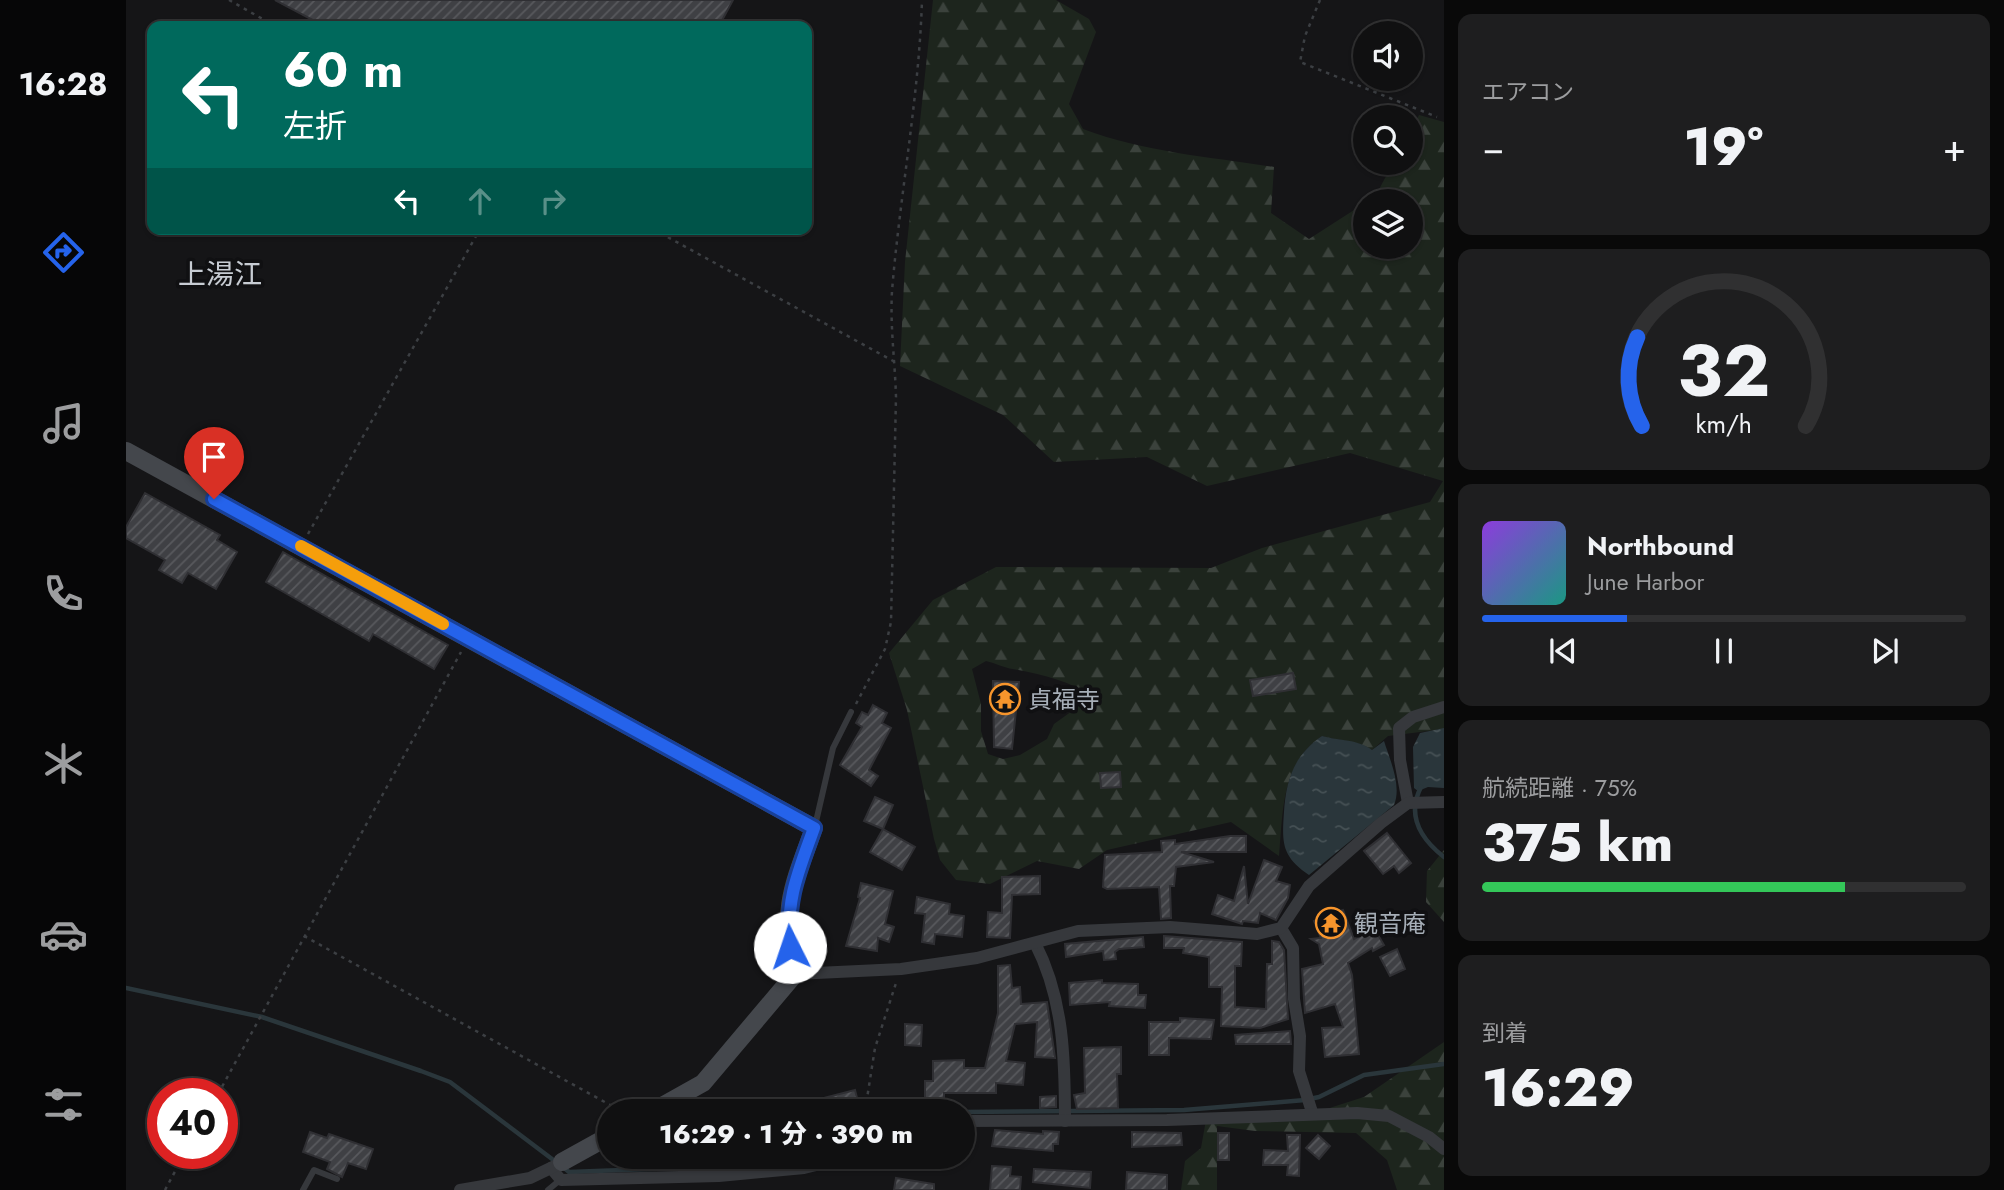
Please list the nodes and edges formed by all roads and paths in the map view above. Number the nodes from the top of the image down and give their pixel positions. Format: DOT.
graph roads {
  1 [pos="229,0"];
  2 [pos="922,0"];
  3 [pos="1320,0"];
  4 [pos="266,21"];
  5 [pos="1437,117"];
  6 [pos="477,235"];
  7 [pos="664,235"];
  8 [pos="895,362"];
  9 [pos="126,451"];
  10 [pos="302,546"];
  11 [pos="469,638"];
  12 [pos="1444,707"];
  13 [pos="851,712"];
  14 [pos="1444,802"];
  15 [pos="1415,803"];
  16 [pos="814,828"];
  17 [pos="1281,928"];
  18 [pos="304,936"];
  19 [pos="1035,943"];
  20 [pos="901,970"];
  21 [pos="795,974"];
  22 [pos="226,1078"];
  23 [pos="599,1099"];
  24 [pos="674,1099"];
  25 [pos="867,1099"];
  26 [pos="1309,1102"];
  27 [pos="1065,1116"];
  28 [pos="975,1120"];
  29 [pos="597,1144"];
  30 [pos="1444,1149"];
  31 [pos="176,1169"];
  32 [pos="557,1169"];
  33 [pos="793,1169"];
  34 [pos="337,1179"];
  35 [pos="165,1190"];
  36 [pos="303,1190"];
  37 [pos="460,1190"];
  38 [pos="548,1190"];
  1 -- 4 [label="path"];
  2 -- 8 [label="path"];
  3 -- 5 [label="path"];
  6 -- 10 [label="path"];
  7 -- 8 [label="path"];
  8 -- 13 [label="path"];
  9 -- 10 [label="street"];
  10 -- 11 [label="street"];
  11 -- 16 [label="street"];
  11 -- 18 [label="path"];
  12 -- 15 [label="street"];
  13 -- 16 [label="lane"];
  14 -- 15 [label="street"];
  15 -- 17 [label="street"];
  16 -- 21 [label="street"];
  17 -- 19 [label="street"];
  17 -- 26 [label="street"];
  18 -- 22 [label="path"];
  18 -- 23 [label="path"];
  19 -- 20 [label="street"];
  19 -- 27 [label="street"];
  20 -- 21 [label="street"];
  20 -- 25 [label="path"];
  21 -- 24 [label="street"];
  26 -- 27 [label="street"];
  26 -- 30 [label="street"];
  27 -- 28 [label="street"];
  29 -- 32 [label="street"];
  31 -- 35 [label="path"];
  32 -- 33 [label="street"];
  32 -- 37 [label="street"];
  32 -- 38 [label="lane"];
  34 -- 36 [label="lane"];
}
